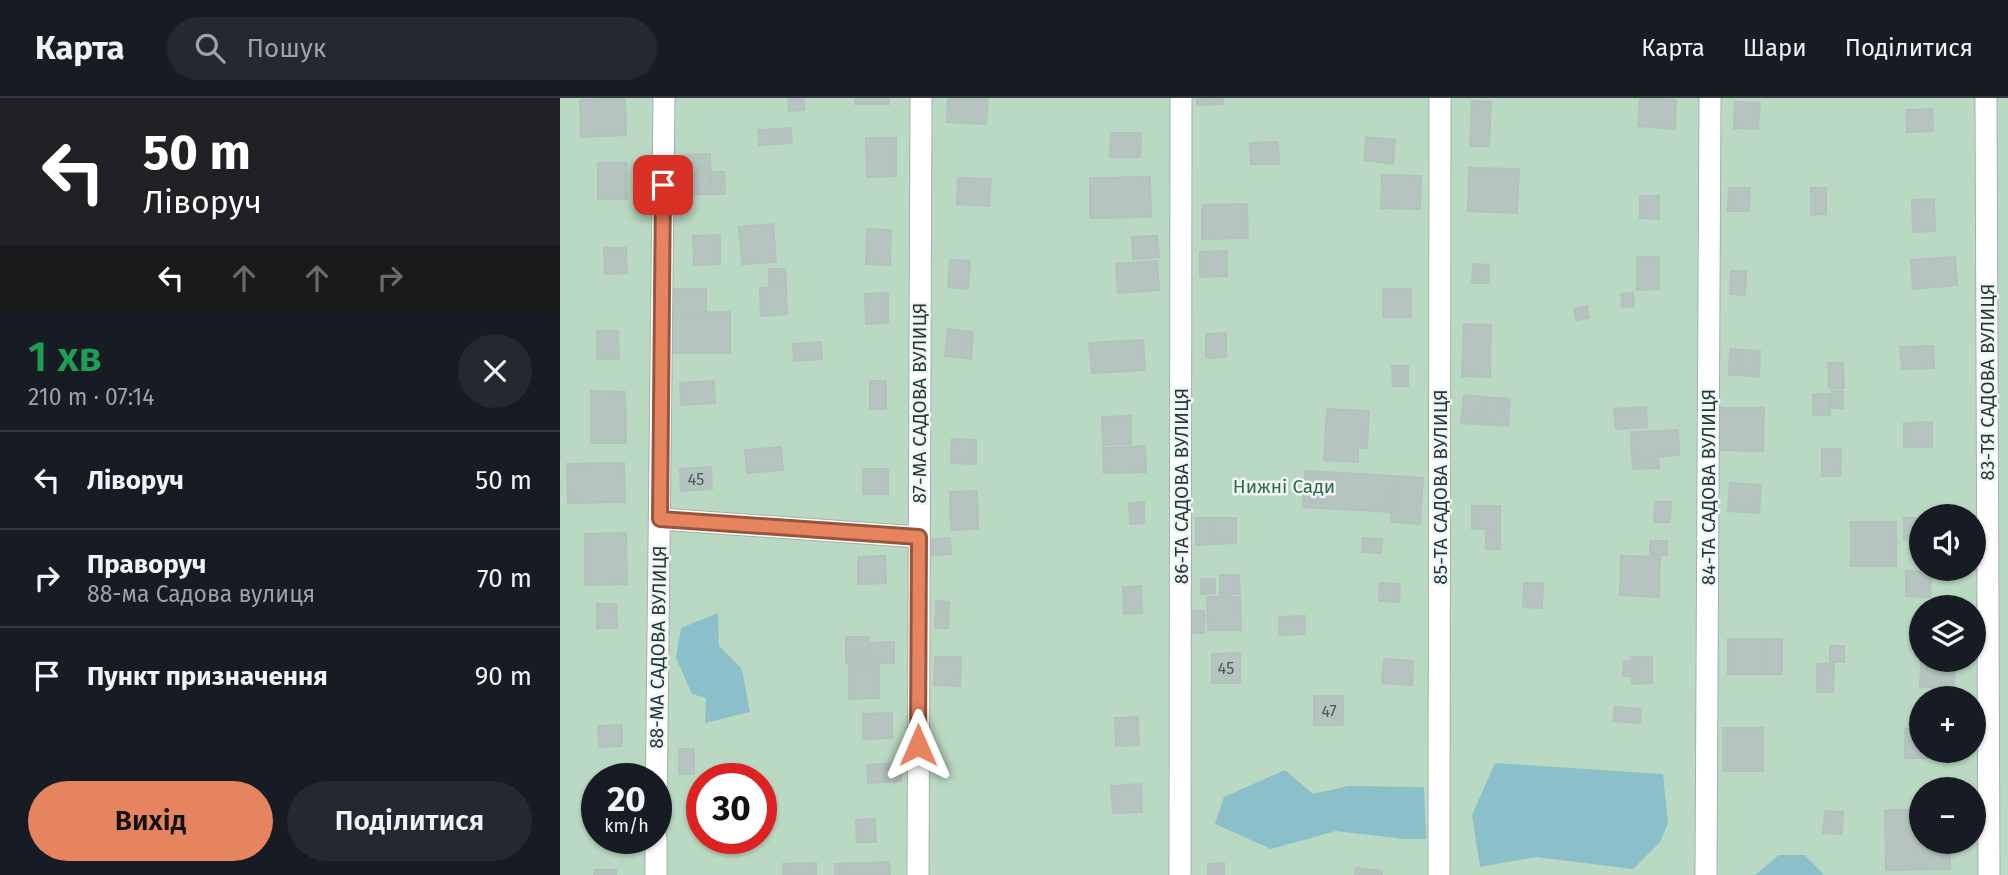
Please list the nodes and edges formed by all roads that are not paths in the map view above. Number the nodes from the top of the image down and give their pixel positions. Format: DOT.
graph roads {
  1 [pos="664,98"];
  2 [pos="921,98"];
  3 [pos="1181,98"];
  4 [pos="1440,98"];
  5 [pos="1710,98"];
  6 [pos="1986,98"];
  7 [pos="660,519"];
  8 [pos="919,537"];
  9 [pos="657,763"];
  10 [pos="656,854"];
  11 [pos="656,875"];
  12 [pos="918,875"];
  13 [pos="1180,875"];
  14 [pos="1439,875"];
  15 [pos="1706,875"];
  16 [pos="1989,875"];
  1 -- 7 [label="street, 88-МА САДОВА ВУЛИЦЯ"];
  2 -- 8 [label="street, 87-МА САДОВА ВУЛИЦЯ"];
  3 -- 13 [label="street, 86-ТА САДОВА ВУЛИЦЯ"];
  4 -- 14 [label="street, 85-ТА САДОВА ВУЛИЦЯ"];
  5 -- 15 [label="street, 84-ТА САДОВА ВУЛИЦЯ"];
  6 -- 16 [label="street, 83-ТЯ САДОВА ВУЛИЦЯ"];
  7 -- 8 [label="street"];
  7 -- 9 [label="street, 88-МА САДОВА ВУЛИЦЯ"];
  8 -- 12 [label="street, 87-МА САДОВА ВУЛИЦЯ"];
  10 -- 11 [label="street"];
}
